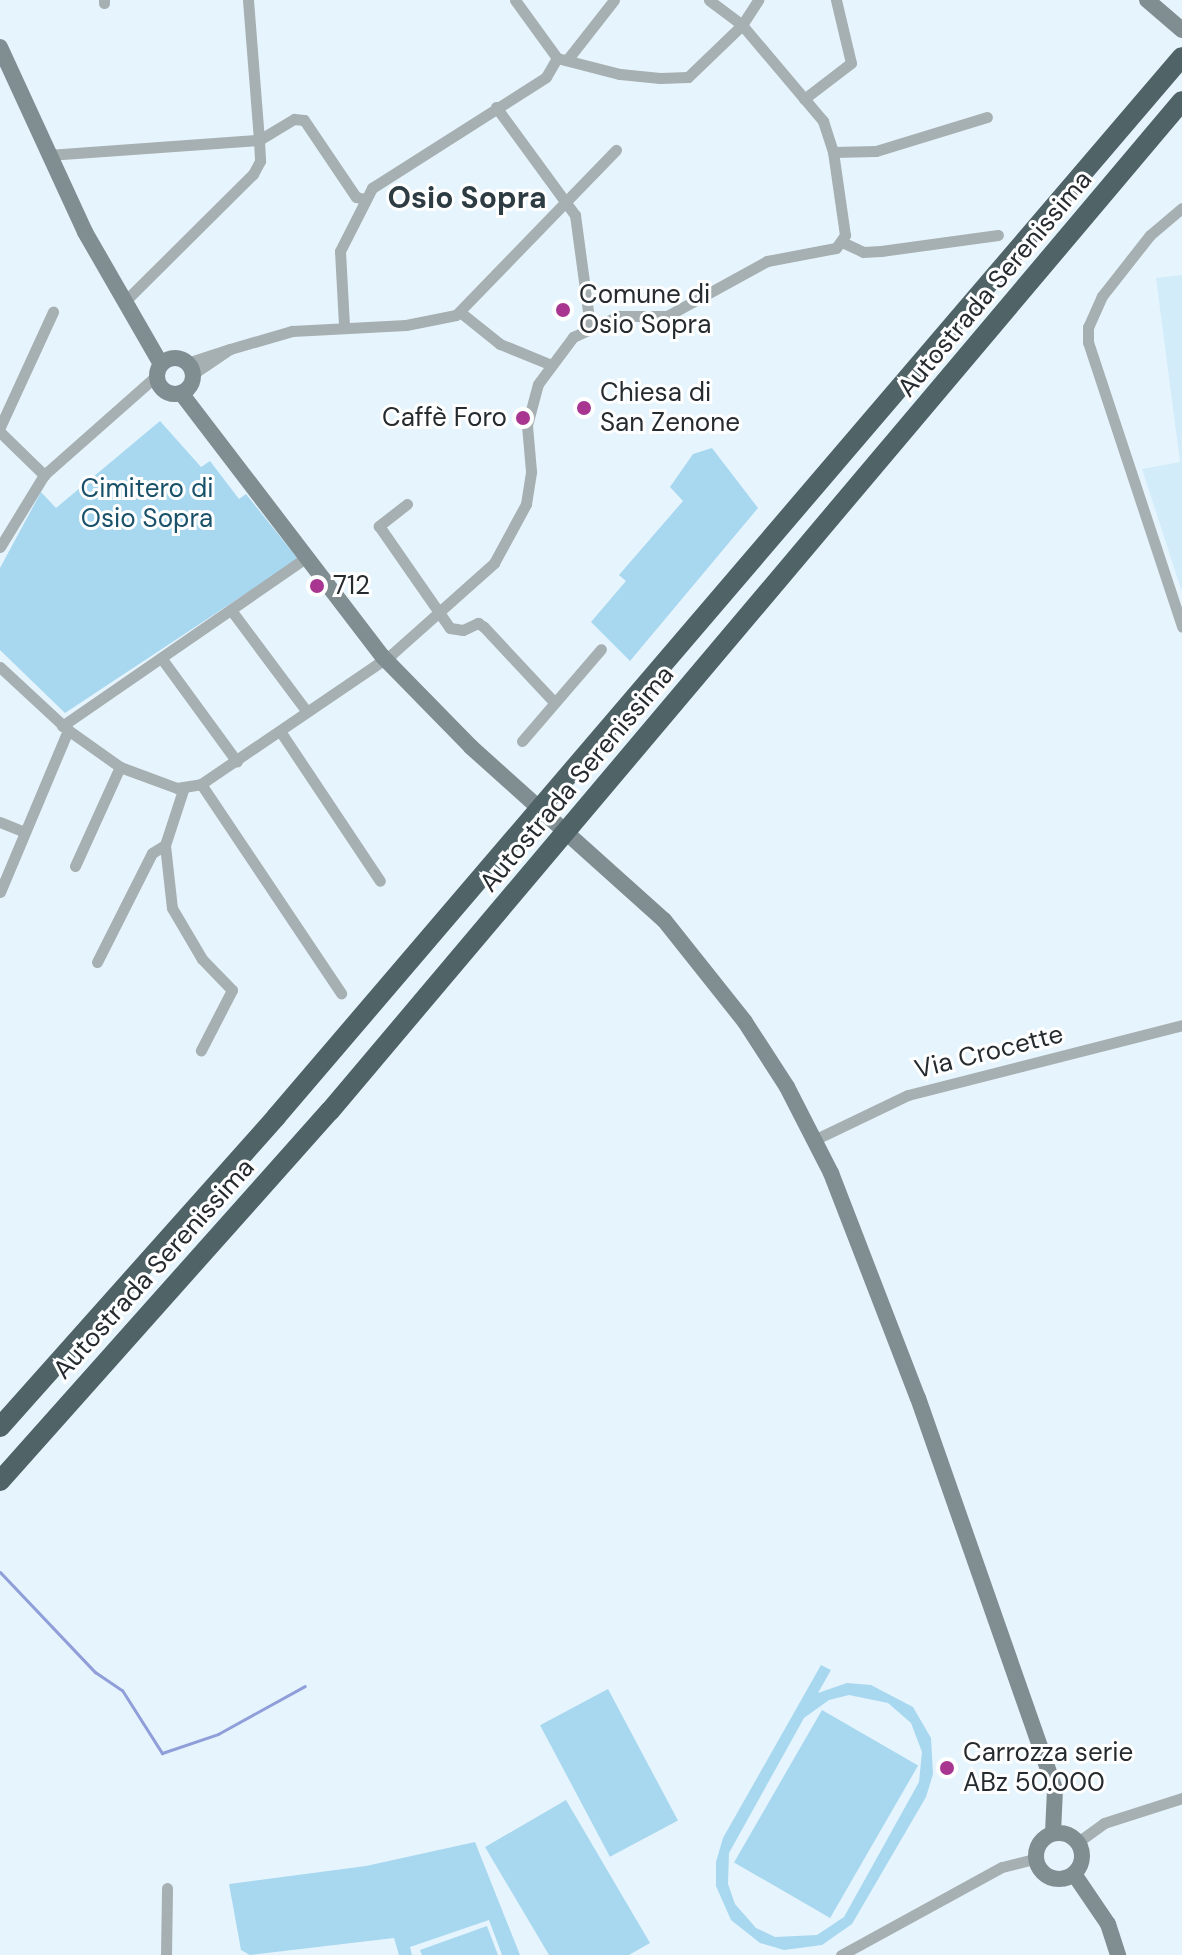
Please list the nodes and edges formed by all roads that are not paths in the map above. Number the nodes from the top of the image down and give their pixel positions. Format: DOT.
graph roads {
  1 [pos="248,0"];
  2 [pos="515,0"];
  3 [pos="614,0"];
  4 [pos="709,0"];
  5 [pos="758,0"];
  6 [pos="836,0"];
  7 [pos="1147,0"];
  8 [pos="742,25"];
  9 [pos="1182,30"];
  10 [pos="0,47"];
  11 [pos="1182,57"];
  12 [pos="562,59"];
  13 [pos="804,99"];
  14 [pos="1182,101"];
  15 [pos="496,107"];
  16 [pos="987,117"];
  17 [pos="259,140"];
  18 [pos="616,150"];
  19 [pos="833,152"];
  20 [pos="48,155"];
  21 [pos="364,199"];
  22 [pos="566,200"];
  23 [pos="1182,208"];
  24 [pos="998,235"];
  25 [pos="842,242"];
  26 [pos="124,302"];
  27 [pos="53,312"];
  28 [pos="460,312"];
  29 [pos="344,325"];
  30 [pos="590,326"];
  31 [pos="549,364"];
  32 [pos="158,374"];
  33 [pos="187,379"];
  34 [pos="0,429"];
  35 [pos="44,475"];
  36 [pos="407,504"];
  37 [pos="0,547"];
  38 [pos="307,557"];
  39 [pos="231,610"];
  40 [pos="441,615"];
  41 [pos="1182,627"];
  42 [pos="601,649"];
  43 [pos="383,657"];
  44 [pos="162,659"];
  45 [pos="0,667"];
  46 [pos="554,702"];
  47 [pos="307,712"];
  48 [pos="65,728"];
  49 [pos="280,731"];
  50 [pos="522,741"];
  51 [pos="237,762"];
  52 [pos="120,767"];
  53 [pos="201,784"];
  54 [pos="184,787"];
  55 [pos="0,822"];
  56 [pos="22,831"];
  57 [pos="165,845"];
  58 [pos="75,866"];
  59 [pos="380,881"];
  60 [pos="0,892"];
  61 [pos="97,962"];
  62 [pos="341,993"];
  63 [pos="1182,1025"];
  64 [pos="201,1050"];
  65 [pos="814,1140"];
  66 [pos="0,1427"];
  67 [pos="0,1481"];
  68 [pos="1182,1798"];
  69 [pos="1053,1833"];
  70 [pos="1078,1842"];
  71 [pos="1035,1859"];
  72 [pos="1074,1874"];
  73 [pos="167,1888"];
  74 [pos="166,1955"];
  75 [pos="841,1955"];
  76 [pos="1118,1955"];
  1 -- 17 [label="street"];
  2 -- 12 [label="street"];
  3 -- 12 [label="street"];
  4 -- 8 [label="street"];
  5 -- 8 [label="street"];
  6 -- 13 [label="street"];
  7 -- 9 [label="street"];
  8 -- 12 [label="street"];
  8 -- 13 [label="street"];
  10 -- 20 [label="street"];
  11 -- 66 [label="highway, Autostrada Serenissima"];
  12 -- 15 [label="street"];
  13 -- 19 [label="street"];
  14 -- 67 [label="highway, Autostrada Serenissima"];
  15 -- 21 [label="street"];
  15 -- 22 [label="street"];
  16 -- 19 [label="street"];
  17 -- 20 [label="street"];
  17 -- 21 [label="street"];
  17 -- 26 [label="street"];
  18 -- 22 [label="street"];
  19 -- 25 [label="street"];
  20 -- 26 [label="street"];
  21 -- 29 [label="street"];
  22 -- 28 [label="street"];
  22 -- 30 [label="street"];
  23 -- 41 [label="street"];
  24 -- 25 [label="street"];
  25 -- 30 [label="street"];
  26 -- 32 [label="street"];
  27 -- 34 [label="street"];
  28 -- 29 [label="street"];
  28 -- 31 [label="street"];
  29 -- 33 [label="street"];
  30 -- 31 [label="street"];
  31 -- 40 [label="street"];
  32 -- 33 [label="street"];
  32 -- 33 [label="street"];
  32 -- 35 [label="street"];
  33 -- 38 [label="street"];
  34 -- 35 [label="street"];
  35 -- 37 [label="street"];
  36 -- 40 [label="street"];
  38 -- 39 [label="street"];
  38 -- 43 [label="street"];
  39 -- 44 [label="street"];
  39 -- 47 [label="street"];
  40 -- 43 [label="street"];
  40 -- 46 [label="street"];
  42 -- 46 [label="street"];
  43 -- 47 [label="street"];
  43 -- 65 [label="street"];
  44 -- 48 [label="street"];
  44 -- 51 [label="street"];
  45 -- 48 [label="street"];
  46 -- 50 [label="street"];
  47 -- 49 [label="street"];
  48 -- 52 [label="street"];
  48 -- 56 [label="street"];
  49 -- 51 [label="street"];
  49 -- 59 [label="street"];
  51 -- 53 [label="street"];
  52 -- 54 [label="street"];
  52 -- 58 [label="street"];
  53 -- 54 [label="street"];
  53 -- 62 [label="street"];
  54 -- 57 [label="street"];
  55 -- 56 [label="street"];
  56 -- 60 [label="street"];
  57 -- 61 [label="street"];
  57 -- 64 [label="street"];
  63 -- 65 [label="street, Via Crocette"];
  65 -- 69 [label="street"];
  68 -- 70 [label="street"];
  69 -- 70 [label="street"];
  69 -- 71 [label="street"];
  70 -- 72 [label="street"];
  71 -- 72 [label="street"];
  71 -- 75 [label="street"];
  72 -- 76 [label="street"];
  73 -- 74 [label="street"];
}
